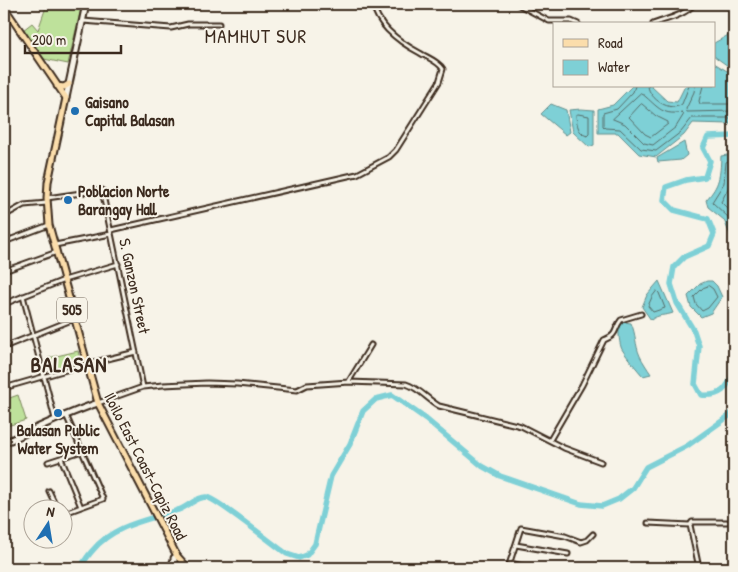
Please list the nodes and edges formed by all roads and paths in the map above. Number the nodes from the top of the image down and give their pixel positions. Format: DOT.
graph roads {
  1 [pos="86,4"];
  2 [pos="373,4"];
  3 [pos="517,4"];
  4 [pos="694,4"];
  5 [pos="4,7"];
  6 [pos="82,21"];
  7 [pos="573,22"];
  8 [pos="659,22"];
  9 [pos="219,24"];
  10 [pos="69,84"];
  11 [pos="57,86"];
  12 [pos="66,98"];
  13 [pos="47,200"];
  14 [pos="4,216"];
  15 [pos="49,225"];
  16 [pos="111,232"];
  17 [pos="4,242"];
  18 [pos="55,244"];
  19 [pos="57,252"];
  20 [pos="118,264"];
  21 [pos="4,271"];
  22 [pos="64,280"];
  23 [pos="23,296"];
  24 [pos="4,304"];
  25 [pos="641,314"];
  26 [pos="74,319"];
  27 [pos="33,336"];
  28 [pos="371,345"];
  29 [pos="4,347"];
  30 [pos="136,352"];
  31 [pos="87,364"];
  32 [pos="43,376"];
  33 [pos="349,382"];
  34 [pos="143,387"];
  35 [pos="4,388"];
  36 [pos="98,403"];
  37 [pos="66,414"];
  38 [pos="55,420"];
  39 [pos="550,440"];
  40 [pos="4,443"];
  41 [pos="82,451"];
  42 [pos="61,458"];
  43 [pos="48,462"];
  44 [pos="601,462"];
  45 [pos="49,491"];
  46 [pos="53,500"];
  47 [pos="81,507"];
  48 [pos="72,510"];
  49 [pos="728,522"];
  50 [pos="648,523"];
  51 [pos="690,525"];
  52 [pos="593,534"];
  53 [pos="516,544"];
  54 [pos="568,554"];
  55 [pos="175,557"];
  56 [pos="510,563"];
  57 [pos="169,568"];
  58 [pos="174,568"];
  59 [pos="188,568"];
  60 [pos="508,568"];
  61 [pos="530,568"];
  62 [pos="699,568"];
  1 -- 6 [label="street"];
  2 -- 16 [label="street"];
  3 -- 7 [label="street"];
  4 -- 8 [label="street"];
  5 -- 11 [label="main road"];
  6 -- 9 [label="street"];
  6 -- 10 [label="street"];
  10 -- 11 [label="main road"];
  10 -- 12 [label="street"];
  11 -- 12 [label="main road"];
  12 -- 13 [label="main road, Iloilo East Coast-Capiz Road / 505"];
  13 -- 14 [label="street"];
  13 -- 15 [label="main road, Iloilo East Coast-Capiz Road / 505"];
  13 -- 16 [label="street, S. Ganzon Street"];
  15 -- 17 [label="street"];
  15 -- 18 [label="main road, Iloilo East Coast-Capiz Road / 505"];
  16 -- 18 [label="street"];
  16 -- 20 [label="street, S. Ganzon Street"];
  18 -- 19 [label="main road, Iloilo East Coast-Capiz Road / 505"];
  19 -- 21 [label="street"];
  19 -- 22 [label="main road, Iloilo East Coast-Capiz Road / 505"];
  20 -- 22 [label="street"];
  20 -- 30 [label="street, S. Ganzon Street"];
  22 -- 23 [label="street"];
  22 -- 26 [label="main road, Iloilo East Coast-Capiz Road / 505"];
  23 -- 24 [label="street"];
  23 -- 27 [label="street"];
  25 -- 39 [label="street"];
  26 -- 27 [label="street"];
  26 -- 31 [label="main road, Iloilo East Coast-Capiz Road / 505"];
  27 -- 29 [label="street"];
  27 -- 32 [label="street"];
  28 -- 33 [label="street"];
  30 -- 31 [label="street"];
  30 -- 34 [label="street, S. Ganzon Street"];
  31 -- 32 [label="street"];
  31 -- 36 [label="main road, Iloilo East Coast-Capiz Road / 505"];
  32 -- 35 [label="street"];
  32 -- 38 [label="street"];
  33 -- 34 [label="street"];
  33 -- 39 [label="street"];
  34 -- 36 [label="street"];
  36 -- 37 [label="street"];
  36 -- 55 [label="main road, Iloilo East Coast-Capiz Road / 505"];
  37 -- 38 [label="street"];
  37 -- 41 [label="street"];
  38 -- 40 [label="street"];
  39 -- 44 [label="street"];
  41 -- 42 [label="street"];
  41 -- 47 [label="street"];
  42 -- 43 [label="street"];
  42 -- 47 [label="street"];
  45 -- 46 [label="street"];
  47 -- 48 [label="street"];
  49 -- 51 [label="street"];
  50 -- 51 [label="street"];
  51 -- 62 [label="street"];
  52 -- 53 [label="street"];
  53 -- 54 [label="street"];
  53 -- 56 [label="street"];
  55 -- 57 [label="street"];
  55 -- 58 [label="street"];
  55 -- 59 [label="main road, Iloilo East Coast-Capiz Road / 505"];
  56 -- 60 [label="street"];
  56 -- 61 [label="street"];
}
